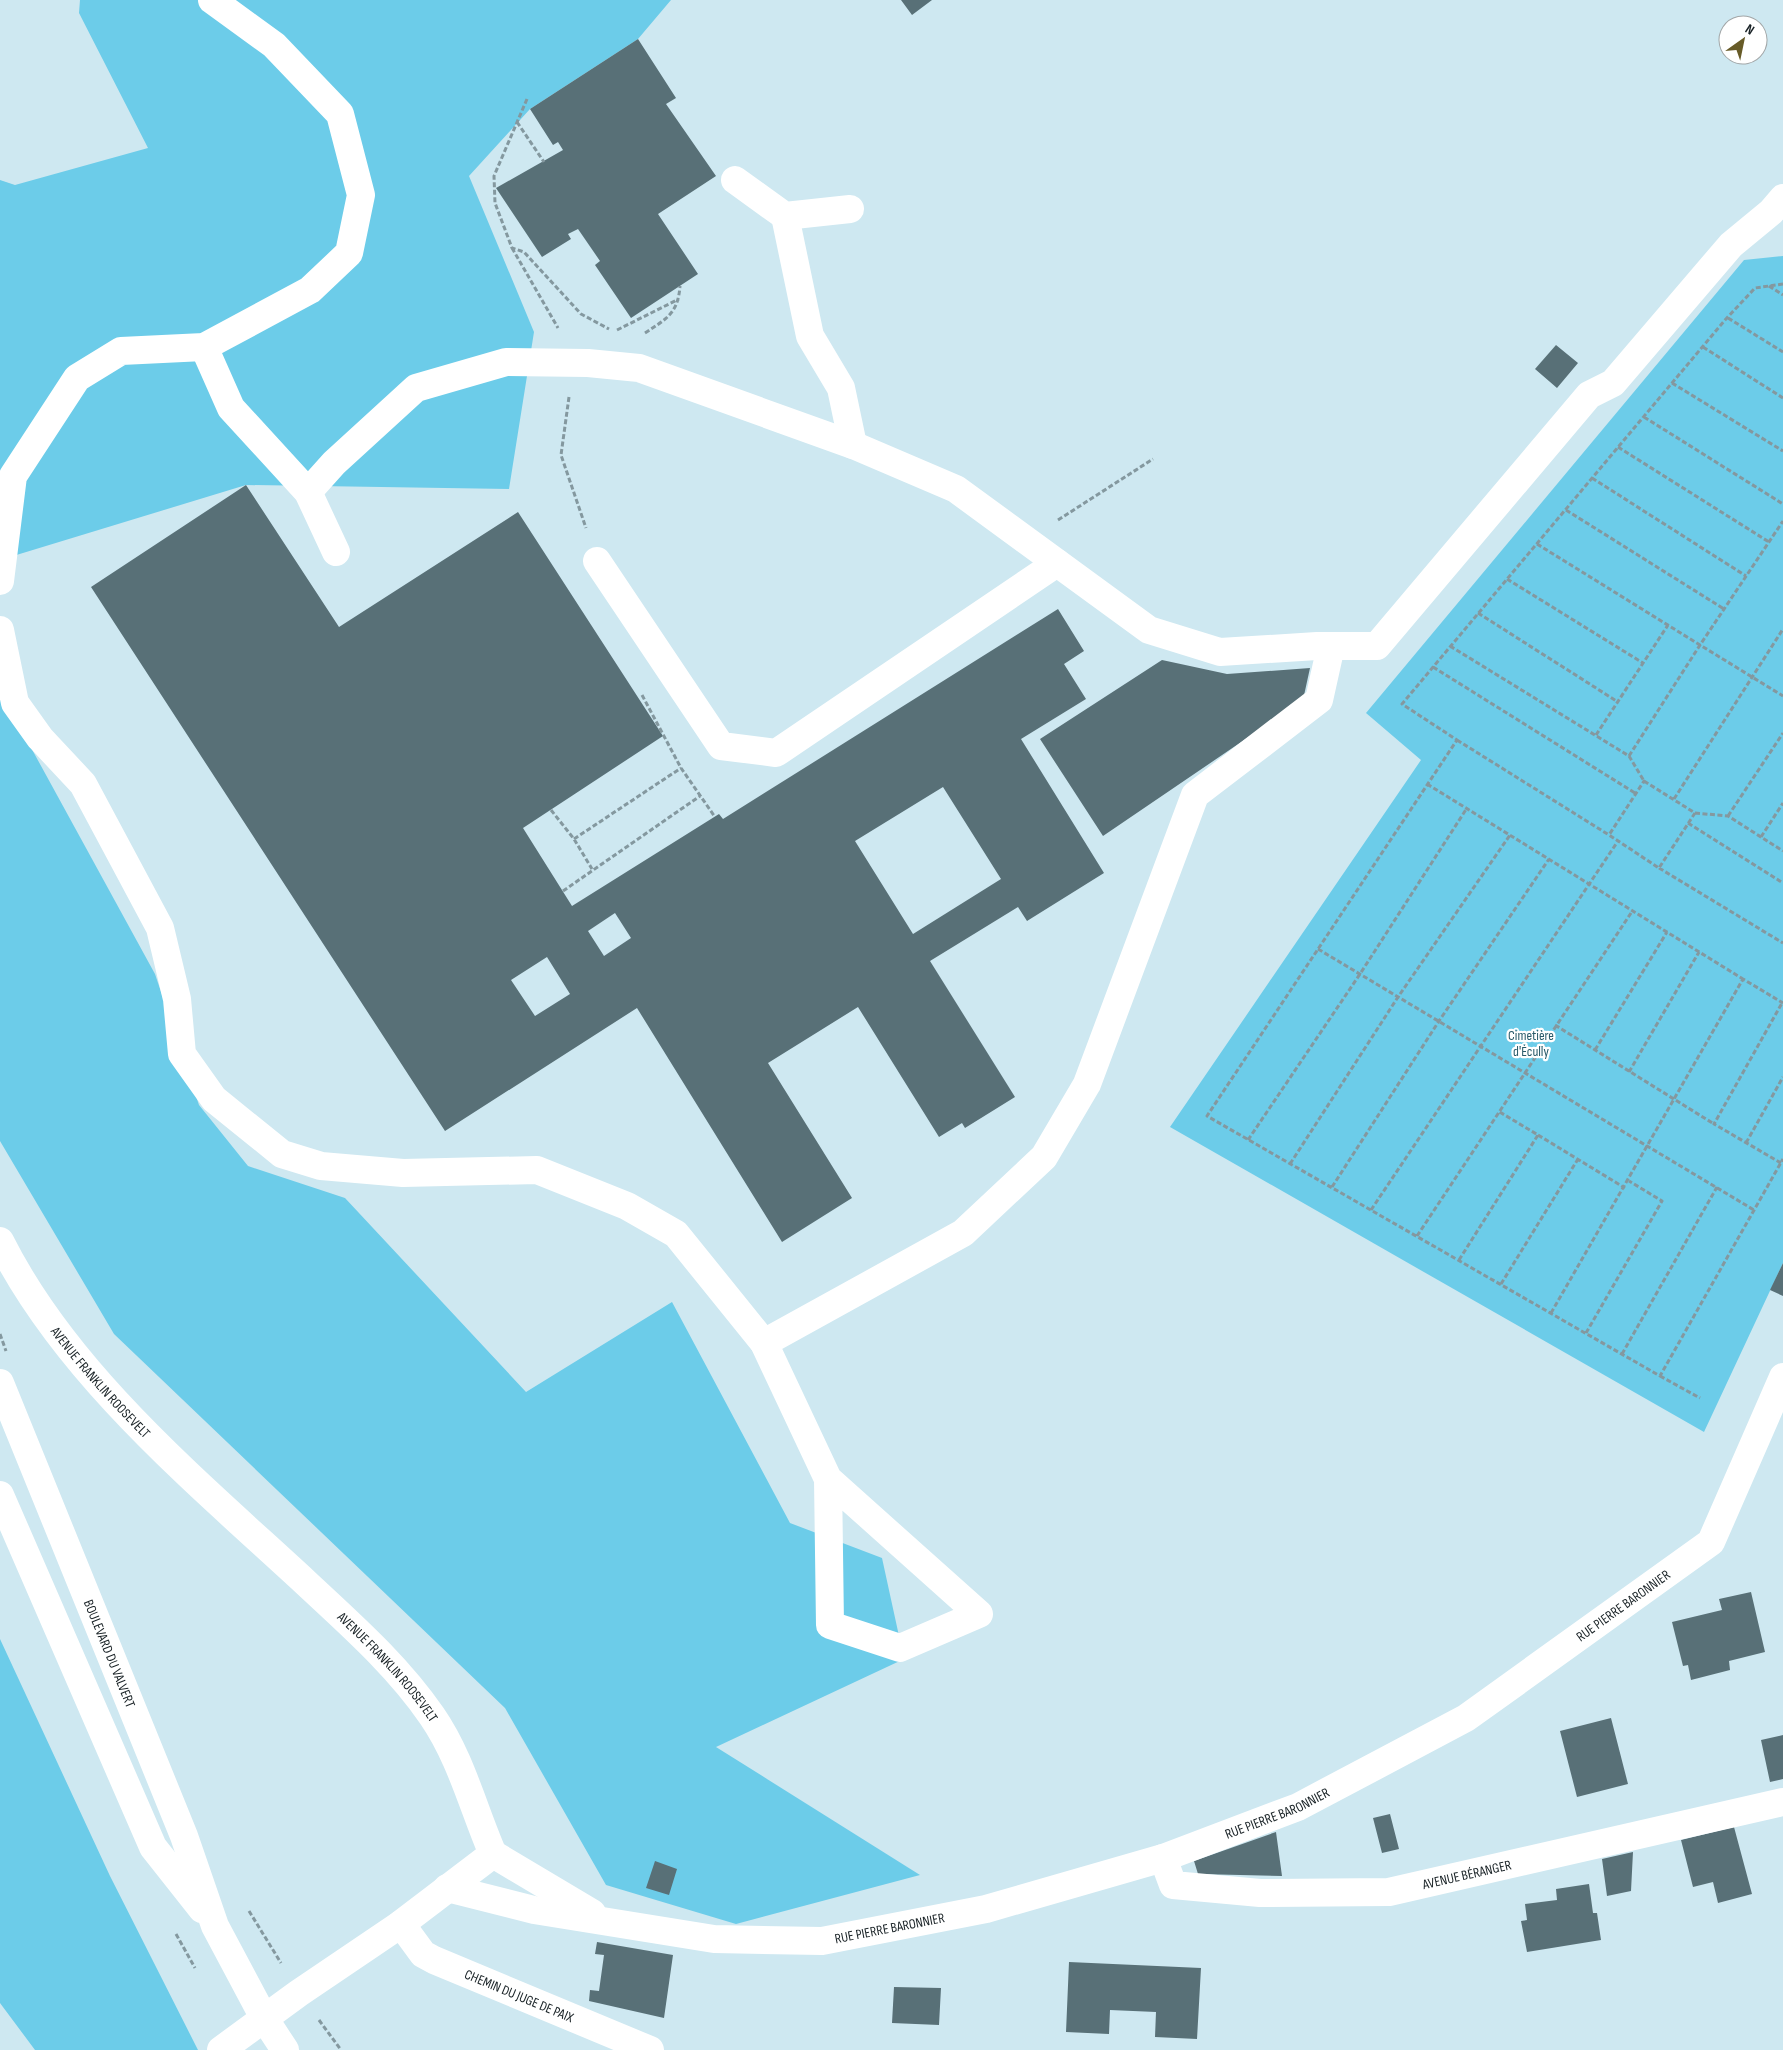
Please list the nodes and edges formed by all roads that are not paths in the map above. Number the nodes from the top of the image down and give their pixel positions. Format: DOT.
graph roads {
  1 [pos="212,0"];
  2 [pos="735,180"];
  3 [pos="1783,198"];
  4 [pos="850,209"];
  5 [pos="785,216"];
  6 [pos="204,347"];
  7 [pos="853,445"];
  8 [pos="308,492"];
  9 [pos="336,552"];
  10 [pos="597,561"];
  11 [pos="1057,563"];
  12 [pos="0,581"];
  13 [pos="0,630"];
  14 [pos="1331,646"];
  15 [pos="4,1254"];
  16 [pos="764,1343"];
  17 [pos="1783,1377"];
  18 [pos="0,1384"];
  19 [pos="828,1479"];
  20 [pos="0,1495"];
  21 [pos="1783,1802"];
  22 [pos="493,1854"];
  23 [pos="1163,1858"];
  24 [pos="447,1888"];
  25 [pos="604,1920"];
  26 [pos="401,1924"];
  27 [pos="215,1926"];
  28 [pos="264,2018"];
  29 [pos="221,2050"];
  30 [pos="285,2050"];
  31 [pos="650,2050"];
  1 -- 6 [label="street"];
  2 -- 5 [label="street"];
  3 -- 14 [label="street"];
  4 -- 5 [label="street"];
  5 -- 7 [label="street"];
  6 -- 8 [label="street"];
  6 -- 12 [label="street"];
  7 -- 8 [label="street"];
  7 -- 11 [label="street"];
  8 -- 9 [label="street"];
  10 -- 11 [label="street"];
  11 -- 14 [label="street"];
  13 -- 16 [label="street"];
  14 -- 16 [label="street"];
  15 -- 22 [label="street, AVENUE FRANKLIN ROOSEVELT"];
  16 -- 19 [label="street"];
  17 -- 23 [label="street, RUE PIERRE BARONNIER"];
  18 -- 27 [label="street, BOULEVARD DU VALVERT"];
  19 -- 19 [label="street"];
  20 -- 27 [label="street, BOULEVARD DU VALVERT"];
  21 -- 23 [label="street, AVENUE BÉRANGER"];
  22 -- 24 [label="street"];
  22 -- 25 [label="street, RUE PIERRE BARONNIER"];
  23 -- 25 [label="street, RUE PIERRE BARONNIER"];
  24 -- 25 [label="street, RUE PIERRE BARONNIER"];
  24 -- 26 [label="street"];
  26 -- 28 [label="street"];
  26 -- 31 [label="street, CHEMIN DU JUGE DE PAIX"];
  27 -- 28 [label="street, BOULEVARD DU VALVERT"];
  28 -- 29 [label="street"];
  28 -- 30 [label="street, BOULEVARD DU VALVERT"];
}
